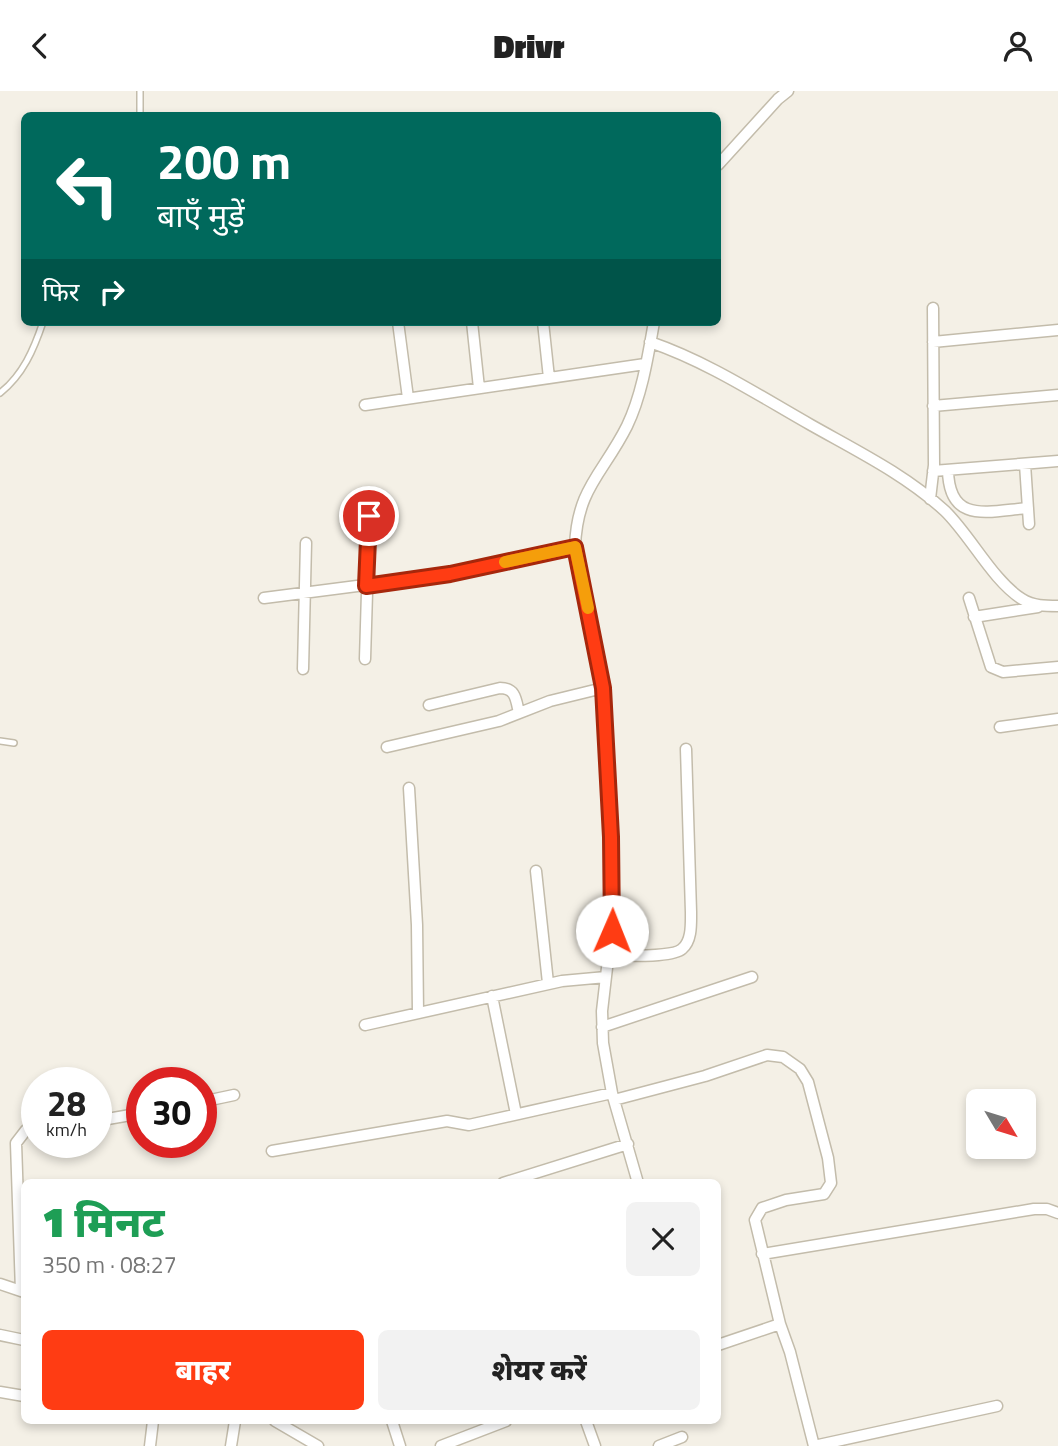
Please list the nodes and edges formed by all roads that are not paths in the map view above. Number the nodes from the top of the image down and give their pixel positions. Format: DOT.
graph roads {
  1 [pos="140,91"];
  2 [pos="786,92"];
  3 [pos="140,112"];
  4 [pos="721,162"];
  5 [pos="933,308"];
  6 [pos="41,326"];
  7 [pos="399,326"];
  8 [pos="472,326"];
  9 [pos="543,326"];
  10 [pos="653,326"];
  11 [pos="1058,330"];
  12 [pos="650,342"];
  13 [pos="933,342"];
  14 [pos="645,364"];
  15 [pos="549,378"];
  16 [pos="480,388"];
  17 [pos="0,393"];
  18 [pos="1058,395"];
  19 [pos="408,398"];
  20 [pos="365,405"];
  21 [pos="933,406"];
  22 [pos="1058,461"];
  23 [pos="1025,464"];
  24 [pos="948,470"];
  25 [pos="933,471"];
  26 [pos="370,493"];
  27 [pos="930,499"];
  28 [pos="1028,508"];
  29 [pos="1029,524"];
  30 [pos="306,543"];
  31 [pos="575,547"];
  32 [pos="366,586"];
  33 [pos="304,593"];
  34 [pos="264,598"];
  35 [pos="969,598"];
  36 [pos="1058,606"];
  37 [pos="1044,607"];
  38 [pos="974,617"];
  39 [pos="365,659"];
  40 [pos="1058,667"];
  41 [pos="303,669"];
  42 [pos="603,688"];
  43 [pos="429,705"];
  44 [pos="519,713"];
  45 [pos="1058,719"];
  46 [pos="1000,727"];
  47 [pos="0,741"];
  48 [pos="14,743"];
  49 [pos="387,747"];
  50 [pos="685,749"];
  51 [pos="408,788"];
  52 [pos="536,871"];
  53 [pos="610,955"];
  54 [pos="606,977"];
  55 [pos="752,977"];
  56 [pos="548,983"];
  57 [pos="492,996"];
  58 [pos="418,1013"];
  59 [pos="365,1025"];
  60 [pos="603,1027"];
  61 [pos="234,1095"];
  62 [pos="613,1096"];
  63 [pos="217,1099"];
  64 [pos="516,1114"];
  65 [pos="21,1136"];
  66 [pos="628,1144"];
  67 [pos="272,1151"];
  68 [pos="516,1179"];
  69 [pos="637,1179"];
  70 [pos="1057,1215"];
  71 [pos="21,1249"];
  72 [pos="762,1254"];
  73 [pos="0,1284"];
  74 [pos="21,1290"];
  75 [pos="780,1324"];
  76 [pos="0,1335"];
  77 [pos="21,1339"];
  78 [pos="721,1344"];
  79 [pos="0,1392"];
  80 [pos="21,1396"];
  81 [pos="997,1406"];
  82 [pos="153,1424"];
  83 [pos="235,1424"];
  84 [pos="280,1424"];
  85 [pos="393,1424"];
  86 [pos="498,1424"];
  87 [pos="587,1424"];
  88 [pos="682,1437"];
  89 [pos="312,1444"];
  90 [pos="150,1446"];
  91 [pos="231,1446"];
  92 [pos="400,1446"];
  93 [pos="441,1446"];
  94 [pos="595,1446"];
  95 [pos="659,1446"];
  96 [pos="814,1446"];
  1 -- 3 [label="lane"];
  2 -- 4 [label="street"];
  5 -- 13 [label="street"];
  6 -- 17 [label="lane"];
  7 -- 19 [label="street"];
  8 -- 16 [label="street"];
  9 -- 15 [label="street"];
  10 -- 12 [label="street"];
  11 -- 13 [label="street"];
  12 -- 14 [label="street"];
  12 -- 27 [label="street"];
  13 -- 21 [label="street"];
  14 -- 15 [label="street"];
  14 -- 31 [label="street"];
  15 -- 16 [label="street"];
  16 -- 19 [label="street"];
  18 -- 21 [label="street"];
  19 -- 20 [label="street"];
  21 -- 25 [label="street"];
  22 -- 23 [label="street"];
  23 -- 24 [label="street"];
  23 -- 28 [label="street"];
  24 -- 25 [label="street"];
  24 -- 28 [label="street"];
  25 -- 27 [label="street"];
  26 -- 32 [label="street"];
  27 -- 37 [label="street"];
  28 -- 29 [label="street"];
  30 -- 33 [label="street"];
  31 -- 32 [label="street"];
  31 -- 42 [label="street"];
  32 -- 33 [label="street"];
  32 -- 39 [label="street"];
  33 -- 34 [label="street"];
  33 -- 41 [label="street"];
  35 -- 38 [label="street"];
  36 -- 37 [label="street"];
  37 -- 38 [label="street"];
  38 -- 40 [label="street"];
  42 -- 44 [label="street"];
  42 -- 53 [label="street"];
  43 -- 44 [label="street"];
  44 -- 49 [label="street"];
  45 -- 46 [label="street"];
  47 -- 48 [label="lane"];
  50 -- 53 [label="street"];
  51 -- 58 [label="street"];
  52 -- 56 [label="street"];
  53 -- 54 [label="street"];
  54 -- 56 [label="street"];
  54 -- 60 [label="street"];
  55 -- 60 [label="street"];
  56 -- 57 [label="street"];
  57 -- 58 [label="street"];
  57 -- 64 [label="street"];
  58 -- 59 [label="street"];
  60 -- 62 [label="street"];
  61 -- 63 [label="street"];
  62 -- 64 [label="street"];
  62 -- 66 [label="street"];
  62 -- 72 [label="street"];
  64 -- 67 [label="street"];
  65 -- 71 [label="street"];
  66 -- 68 [label="street"];
  66 -- 69 [label="street"];
  70 -- 72 [label="street"];
  72 -- 75 [label="street"];
  73 -- 74 [label="street"];
  75 -- 78 [label="street"];
  75 -- 96 [label="street"];
  76 -- 77 [label="street"];
  79 -- 80 [label="street"];
  81 -- 96 [label="street"];
  82 -- 90 [label="street"];
  83 -- 91 [label="street"];
  84 -- 89 [label="street"];
  85 -- 92 [label="street"];
  86 -- 93 [label="street"];
  87 -- 94 [label="street"];
  88 -- 95 [label="street"];
}
